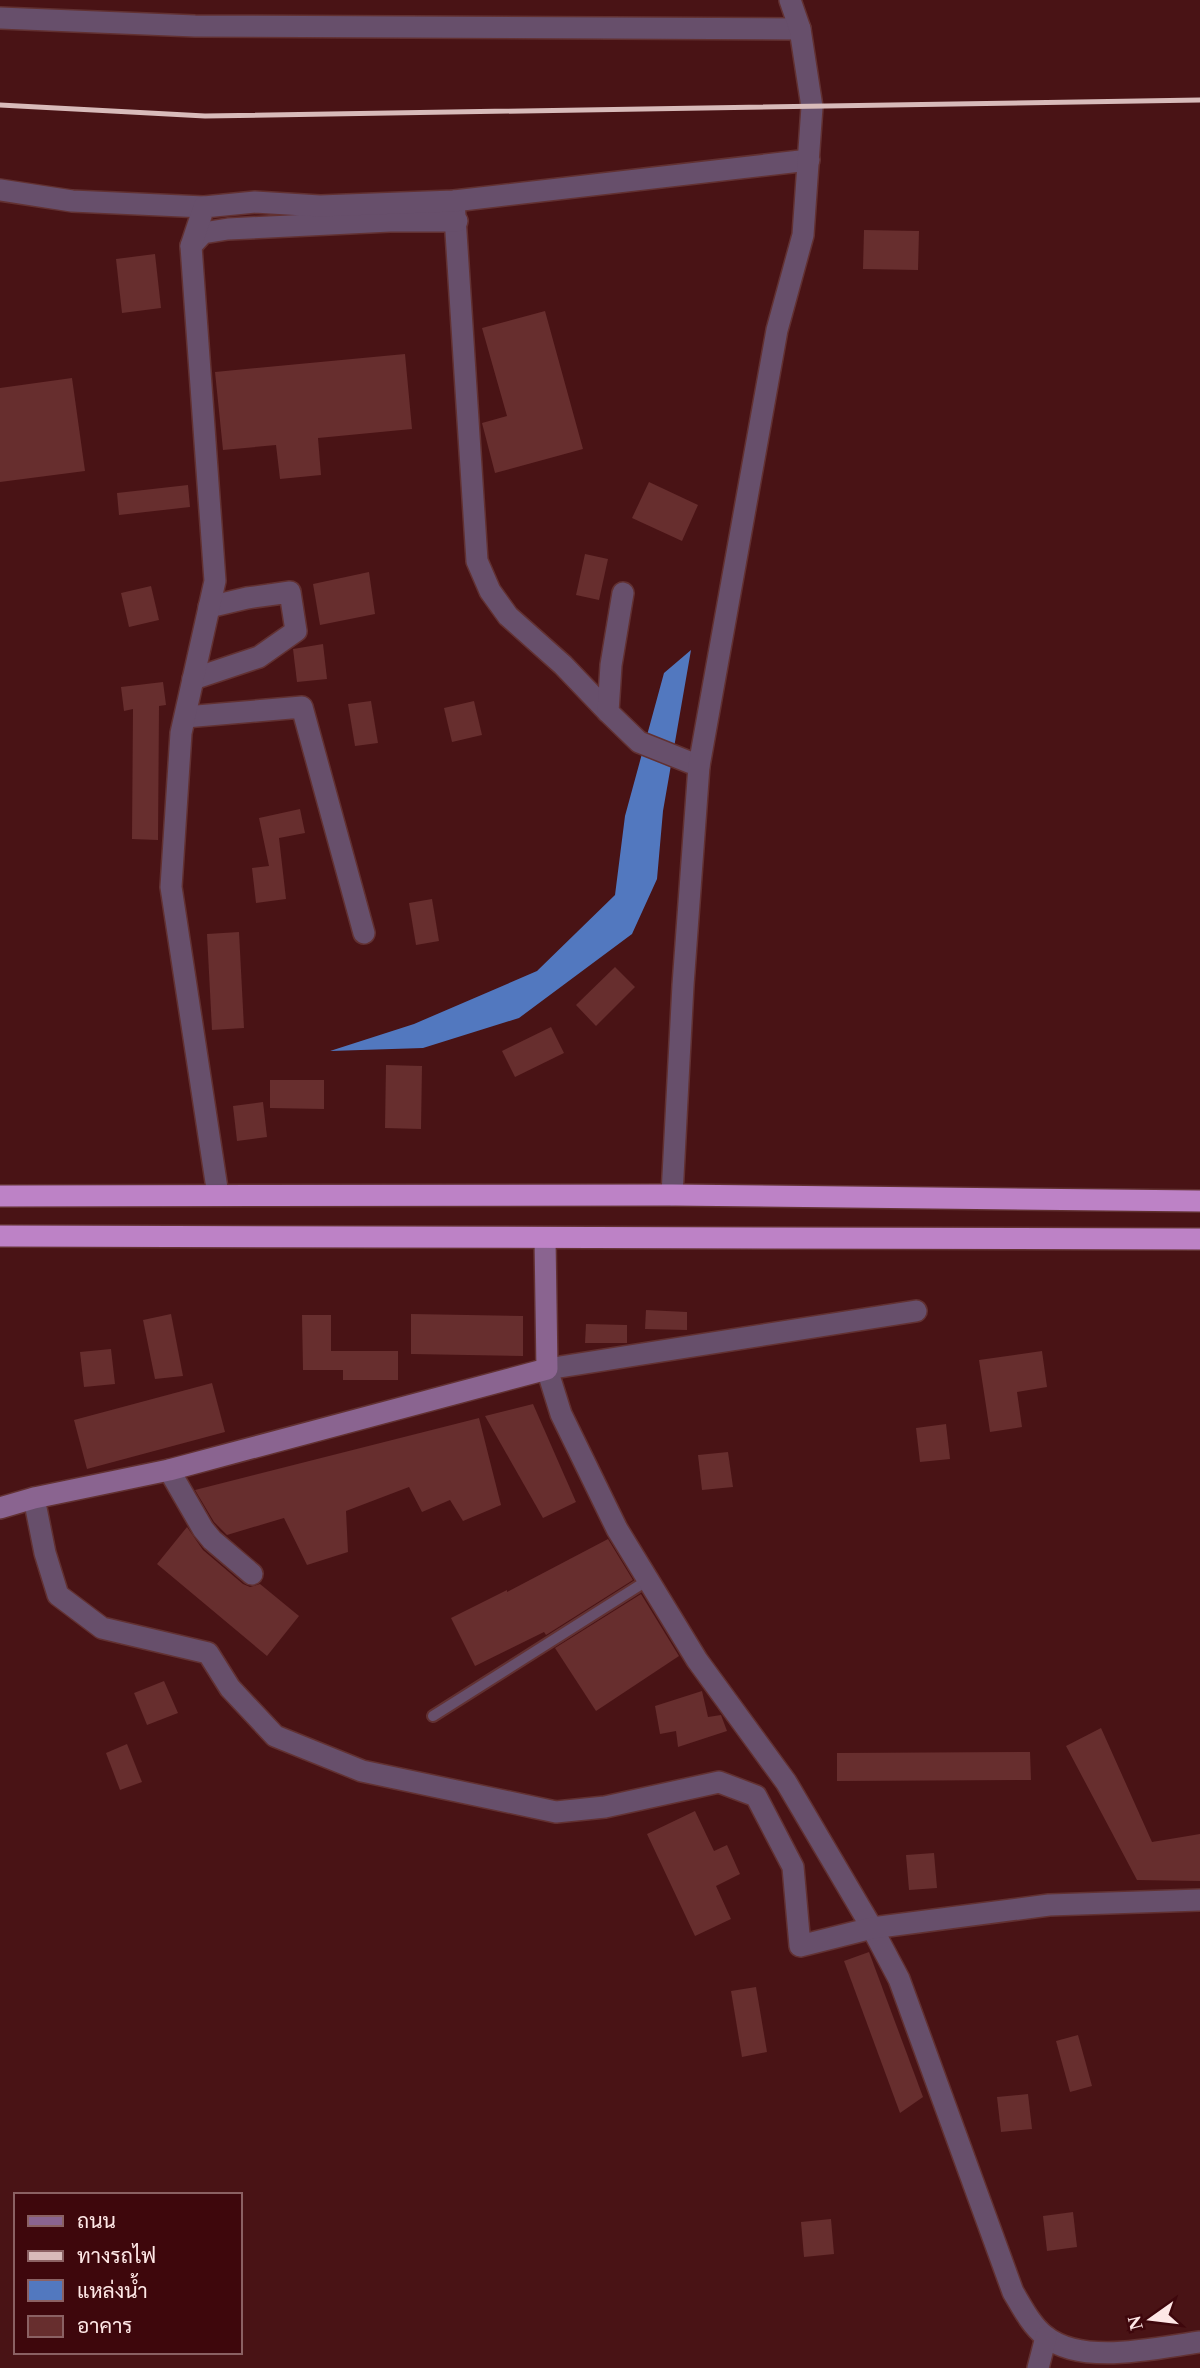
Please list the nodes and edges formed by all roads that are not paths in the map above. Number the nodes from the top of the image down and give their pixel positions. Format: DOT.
graph roads {
  1 [pos="790,0"];
  2 [pos="0,18"];
  3 [pos="800,29"];
  4 [pos="809,160"];
  5 [pos="0,190"];
  6 [pos="204,206"];
  7 [pos="456,211"];
  8 [pos="191,246"];
  9 [pos="622,593"];
  10 [pos="209,607"];
  11 [pos="193,680"];
  12 [pos="608,712"];
  13 [pos="185,717"];
  14 [pos="691,762"];
  15 [pos="364,933"];
  16 [pos="218,1195"];
  17 [pos="671,1195"];
  18 [pos="0,1196"];
  19 [pos="1200,1201"];
  20 [pos="0,1236"];
  21 [pos="545,1238"];
  22 [pos="1200,1239"];
  23 [pos="916,1311"];
  24 [pos="547,1370"];
  25 [pos="169,1470"];
  26 [pos="34,1498"];
  27 [pos="0,1508"];
  28 [pos="252,1574"];
  29 [pos="648,1580"];
  30 [pos="433,1716"];
  31 [pos="1200,1900"];
  32 [pos="872,1928"];
  33 [pos="1046,2337"];
  34 [pos="1200,2342"];
  35 [pos="1038,2368"];
  1 -- 3 [label="street"];
  2 -- 3 [label="street"];
  3 -- 4 [label="street"];
  4 -- 7 [label="street"];
  4 -- 14 [label="street"];
  5 -- 6 [label="street"];
  6 -- 7 [label="street"];
  6 -- 8 [label="street"];
  7 -- 8 [label="street"];
  7 -- 12 [label="street"];
  8 -- 10 [label="street"];
  9 -- 12 [label="street"];
  10 -- 11 [label="street"];
  10 -- 11 [label="street"];
  11 -- 13 [label="street"];
  12 -- 14 [label="street"];
  13 -- 15 [label="street"];
  13 -- 16 [label="street"];
  14 -- 17 [label="street"];
  16 -- 17 [label="highway"];
  16 -- 18 [label="highway"];
  17 -- 19 [label="highway"];
  20 -- 21 [label="highway"];
  21 -- 22 [label="highway"];
  21 -- 24 [label="street"];
  23 -- 24 [label="street"];
  24 -- 25 [label="street"];
  24 -- 29 [label="street"];
  25 -- 26 [label="street"];
  25 -- 28 [label="street"];
  26 -- 27 [label="street"];
  26 -- 32 [label="street"];
  29 -- 30 [label="lane"];
  29 -- 32 [label="street"];
  31 -- 32 [label="street"];
  32 -- 33 [label="street"];
  33 -- 34 [label="street"];
  33 -- 35 [label="street"];
}
